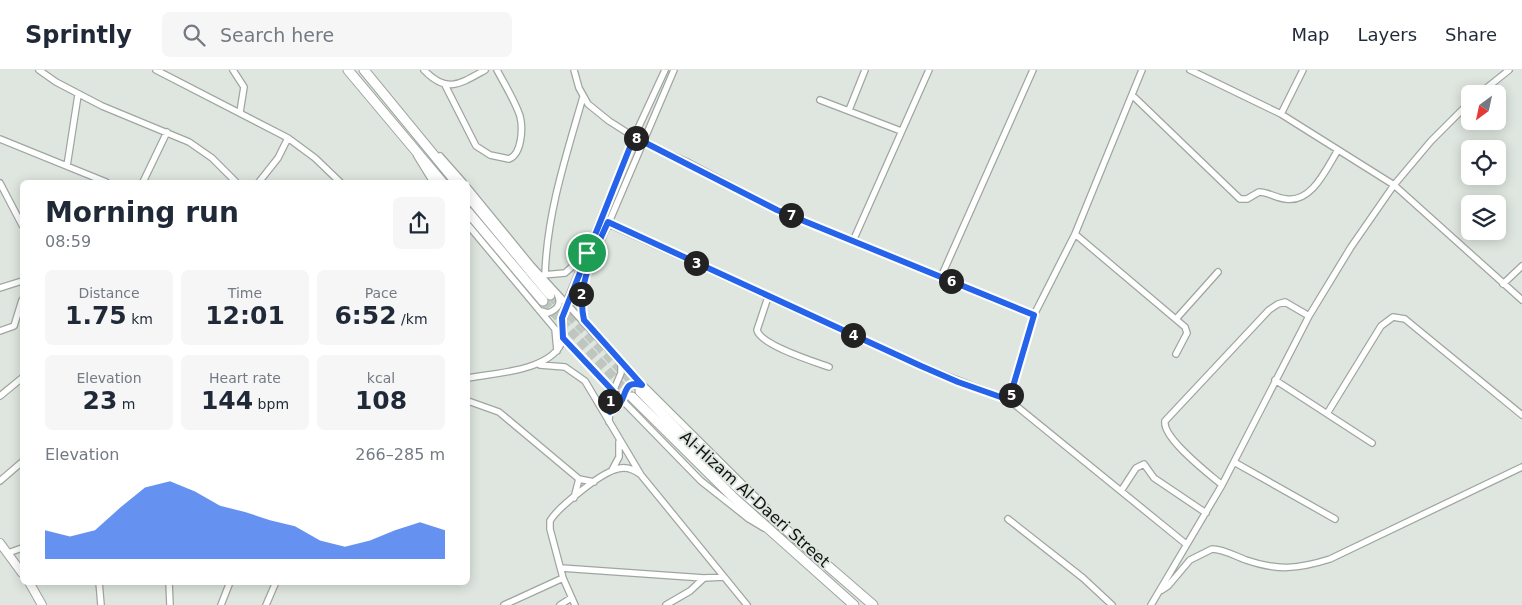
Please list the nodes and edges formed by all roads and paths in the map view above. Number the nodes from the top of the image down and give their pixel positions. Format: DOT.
graph roads {
  1 [pos="39,70"];
  2 [pos="156,70"];
  3 [pos="233,70"];
  4 [pos="348,70"];
  5 [pos="364,70"];
  6 [pos="424,70"];
  7 [pos="485,70"];
  8 [pos="498,70"];
  9 [pos="574,70"];
  10 [pos="665,70"];
  11 [pos="674,70"];
  12 [pos="864,70"];
  13 [pos="929,70"];
  14 [pos="1033,70"];
  15 [pos="1142,70"];
  16 [pos="1190,70"];
  17 [pos="1303,70"];
  18 [pos="1508,70"];
  19 [pos="445,85"];
  20 [pos="1490,85"];
  21 [pos="78,95"];
  22 [pos="1132,95"];
  23 [pos="583,96"];
  24 [pos="820,100"];
  25 [pos="849,110"];
  26 [pos="1461,111"];
  27 [pos="240,112"];
  28 [pos="1281,114"];
  29 [pos="901,131"];
  30 [pos="166,132"];
  31 [pos="634,137"];
  32 [pos="288,138"];
  33 [pos="0,139"];
  34 [pos="422,142"];
  35 [pos="642,142"];
  36 [pos="414,150"];
  37 [pos="1338,150"];
  38 [pos="67,166"];
  39 [pos="101,180"];
  40 [pos="144,180"];
  41 [pos="234,180"];
  42 [pos="261,180"];
  43 [pos="338,180"];
  44 [pos="432,180"];
  45 [pos="440,180"];
  46 [pos="454,180"];
  47 [pos="461,180"];
  48 [pos="0,184"];
  49 [pos="1394,185"];
  50 [pos="470,190"];
  51 [pos="470,198"];
  52 [pos="470,214"];
  53 [pos="20,221"];
  54 [pos="608,222"];
  55 [pos="470,227"];
  56 [pos="595,232"];
  57 [pos="1074,234"];
  58 [pos="602,235"];
  59 [pos="853,241"];
  60 [pos="587,253"];
  61 [pos="1522,266"];
  62 [pos="1218,272"];
  63 [pos="543,275"];
  64 [pos="941,277"];
  65 [pos="20,282"];
  66 [pos="1503,284"];
  67 [pos="0,288"];
  68 [pos="550,296"];
  69 [pos="768,297"];
  70 [pos="1522,300"];
  71 [pos="567,303"];
  72 [pos="20,306"];
  73 [pos="539,310"];
  74 [pos="1034,315"];
  75 [pos="1309,316"];
  76 [pos="1176,319"];
  77 [pos="584,320"];
  78 [pos="555,329"];
  79 [pos="0,331"];
  80 [pos="563,338"];
  81 [pos="557,351"];
  82 [pos="1176,354"];
  83 [pos="621,363"];
  84 [pos="537,364"];
  85 [pos="830,367"];
  86 [pos="470,378"];
  87 [pos="20,380"];
  88 [pos="1275,380"];
  89 [pos="641,388"];
  90 [pos="613,391"];
  91 [pos="0,396"];
  92 [pos="632,397"];
  93 [pos="470,400"];
  94 [pos="622,400"];
  95 [pos="1009,400"];
  96 [pos="610,412"];
  97 [pos="1328,412"];
  98 [pos="1522,415"];
  99 [pos="609,422"];
  100 [pos="619,438"];
  101 [pos="1372,443"];
  102 [pos="1234,462"];
  103 [pos="20,464"];
  104 [pos="1522,467"];
  105 [pos="612,470"];
  106 [pos="641,475"];
  107 [pos="579,479"];
  108 [pos="0,482"];
  109 [pos="594,482"];
  110 [pos="1222,485"];
  111 [pos="1121,491"];
  112 [pos="574,498"];
  113 [pos="1206,513"];
  114 [pos="1008,518"];
  115 [pos="1335,519"];
  116 [pos="772,532"];
  117 [pos="0,543"];
  118 [pos="1186,544"];
  119 [pos="20,549"];
  120 [pos="8,553"];
  121 [pos="561,568"];
  122 [pos="20,570"];
  123 [pos="724,577"];
  124 [pos="563,578"];
  125 [pos="704,578"];
  126 [pos="30,585"];
  127 [pos="100,585"];
  128 [pos="169,585"];
  129 [pos="229,585"];
  130 [pos="275,585"];
  131 [pos="1160,591"];
  132 [pos="571,598"];
  133 [pos="42,605"];
  134 [pos="100,605"];
  135 [pos="170,605"];
  136 [pos="221,605"];
  137 [pos="266,605"];
  138 [pos="504,605"];
  139 [pos="560,605"];
  140 [pos="575,605"];
  141 [pos="666,605"];
  142 [pos="747,605"];
  143 [pos="854,605"];
  144 [pos="873,605"];
  145 [pos="1112,605"];
  146 [pos="1152,605"];
  1 -- 21 [label="street"];
  2 -- 27 [label="street"];
  3 -- 27 [label="street"];
  4 -- 36 [label="highway"];
  5 -- 34 [label="highway"];
  6 -- 19 [label="street"];
  7 -- 19 [label="street"];
  8 -- 19 [label="street"];
  9 -- 23 [label="street"];
  10 -- 31 [label="street"];
  11 -- 35 [label="street"];
  12 -- 25 [label="street"];
  13 -- 29 [label="street"];
  14 -- 64 [label="street"];
  15 -- 22 [label="street"];
  16 -- 28 [label="street"];
  17 -- 28 [label="street"];
  18 -- 20 [label="street"];
  21 -- 30 [label="street"];
  21 -- 38 [label="street"];
  22 -- 37 [label="street"];
  22 -- 57 [label="street"];
  23 -- 31 [label="street"];
  23 -- 63 [label="street"];
  24 -- 25 [label="street"];
  25 -- 29 [label="street"];
  26 -- 49 [label="street"];
  27 -- 32 [label="street"];
  28 -- 37 [label="street"];
  29 -- 59 [label="street"];
  30 -- 40 [label="street"];
  30 -- 41 [label="street"];
  31 -- 35 [label="street"];
  31 -- 56 [label="street"];
  32 -- 42 [label="street"];
  32 -- 43 [label="street"];
  33 -- 38 [label="street"];
  34 -- 46 [label="highway"];
  34 -- 47 [label="street"];
  35 -- 54 [label="street"];
  35 -- 59 [label="street"];
  36 -- 44 [label="street"];
  36 -- 45 [label="highway"];
  37 -- 49 [label="street"];
  38 -- 39 [label="street"];
  48 -- 53 [label="street"];
  49 -- 66 [label="street"];
  49 -- 75 [label="street"];
  50 -- 63 [label="street"];
  51 -- 68 [label="highway"];
  52 -- 68 [label="highway"];
  54 -- 58 [label="street"];
  54 -- 69 [label="street"];
  55 -- 73 [label="street"];
  56 -- 58 [label="street"];
  56 -- 60 [label="street"];
  57 -- 74 [label="street"];
  57 -- 76 [label="street"];
  58 -- 77 [label="street"];
  59 -- 64 [label="street"];
  60 -- 63 [label="street"];
  60 -- 71 [label="street"];
  61 -- 66 [label="street"];
  62 -- 76 [label="street"];
  63 -- 68 [label="street"];
  64 -- 74 [label="street"];
  65 -- 67 [label="street"];
  66 -- 70 [label="street"];
  68 -- 71 [label="street"];
  68 -- 73 [label="street"];
  69 -- 85 [label="street"];
  69 -- 95 [label="street"];
  71 -- 77 [label="street"];
  71 -- 80 [label="street"];
  72 -- 79 [label="street"];
  73 -- 78 [label="street"];
  74 -- 95 [label="street"];
  75 -- 88 [label="street"];
  75 -- 110 [label="street"];
  76 -- 82 [label="street"];
  77 -- 83 [label="street"];
  78 -- 80 [label="street"];
  78 -- 81 [label="street"];
  80 -- 81 [label="street"];
  80 -- 90 [label="street"];
  81 -- 84 [label="street"];
  83 -- 89 [label="street"];
  83 -- 90 [label="street"];
  84 -- 86 [label="street"];
  84 -- 99 [label="street"];
  87 -- 91 [label="street"];
  88 -- 97 [label="street"];
  88 -- 102 [label="street"];
  89 -- 94 [label="street"];
  89 -- 144 [label="highway, Al-Hizam Al-Daeri Street"];
  90 -- 94 [label="street"];
  90 -- 96 [label="street"];
  92 -- 116 [label="highway, Al-Hizam Al-Daeri Street"];
  93 -- 107 [label="street"];
  94 -- 96 [label="street"];
  94 -- 116 [label="street"];
  95 -- 111 [label="street"];
  96 -- 99 [label="street"];
  97 -- 98 [label="street"];
  97 -- 101 [label="street"];
  99 -- 100 [label="street"];
  100 -- 105 [label="street"];
  100 -- 106 [label="street"];
  102 -- 110 [label="street"];
  102 -- 115 [label="street"];
  103 -- 108 [label="street"];
  104 -- 131 [label="street"];
  105 -- 106 [label="street"];
  105 -- 109 [label="street"];
  106 -- 123 [label="street"];
  107 -- 109 [label="street"];
  107 -- 112 [label="street"];
  109 -- 112 [label="street"];
  110 -- 113 [label="street"];
  111 -- 113 [label="street"];
  111 -- 118 [label="street"];
  112 -- 121 [label="street"];
  113 -- 118 [label="street"];
  114 -- 145 [label="street"];
  116 -- 143 [label="highway, Al-Hizam Al-Daeri Street"];
  117 -- 120 [label="main road"];
  118 -- 131 [label="street"];
  119 -- 120 [label="street"];
  120 -- 122 [label="main road"];
  121 -- 124 [label="street"];
  121 -- 125 [label="street"];
  123 -- 125 [label="street"];
  123 -- 142 [label="street"];
  124 -- 132 [label="street"];
  124 -- 138 [label="street"];
  125 -- 141 [label="street"];
  126 -- 133 [label="main road"];
  127 -- 134 [label="street"];
  128 -- 135 [label="street"];
  129 -- 136 [label="street"];
  130 -- 137 [label="street"];
  131 -- 146 [label="street"];
  132 -- 139 [label="street"];
  132 -- 140 [label="street"];
}
